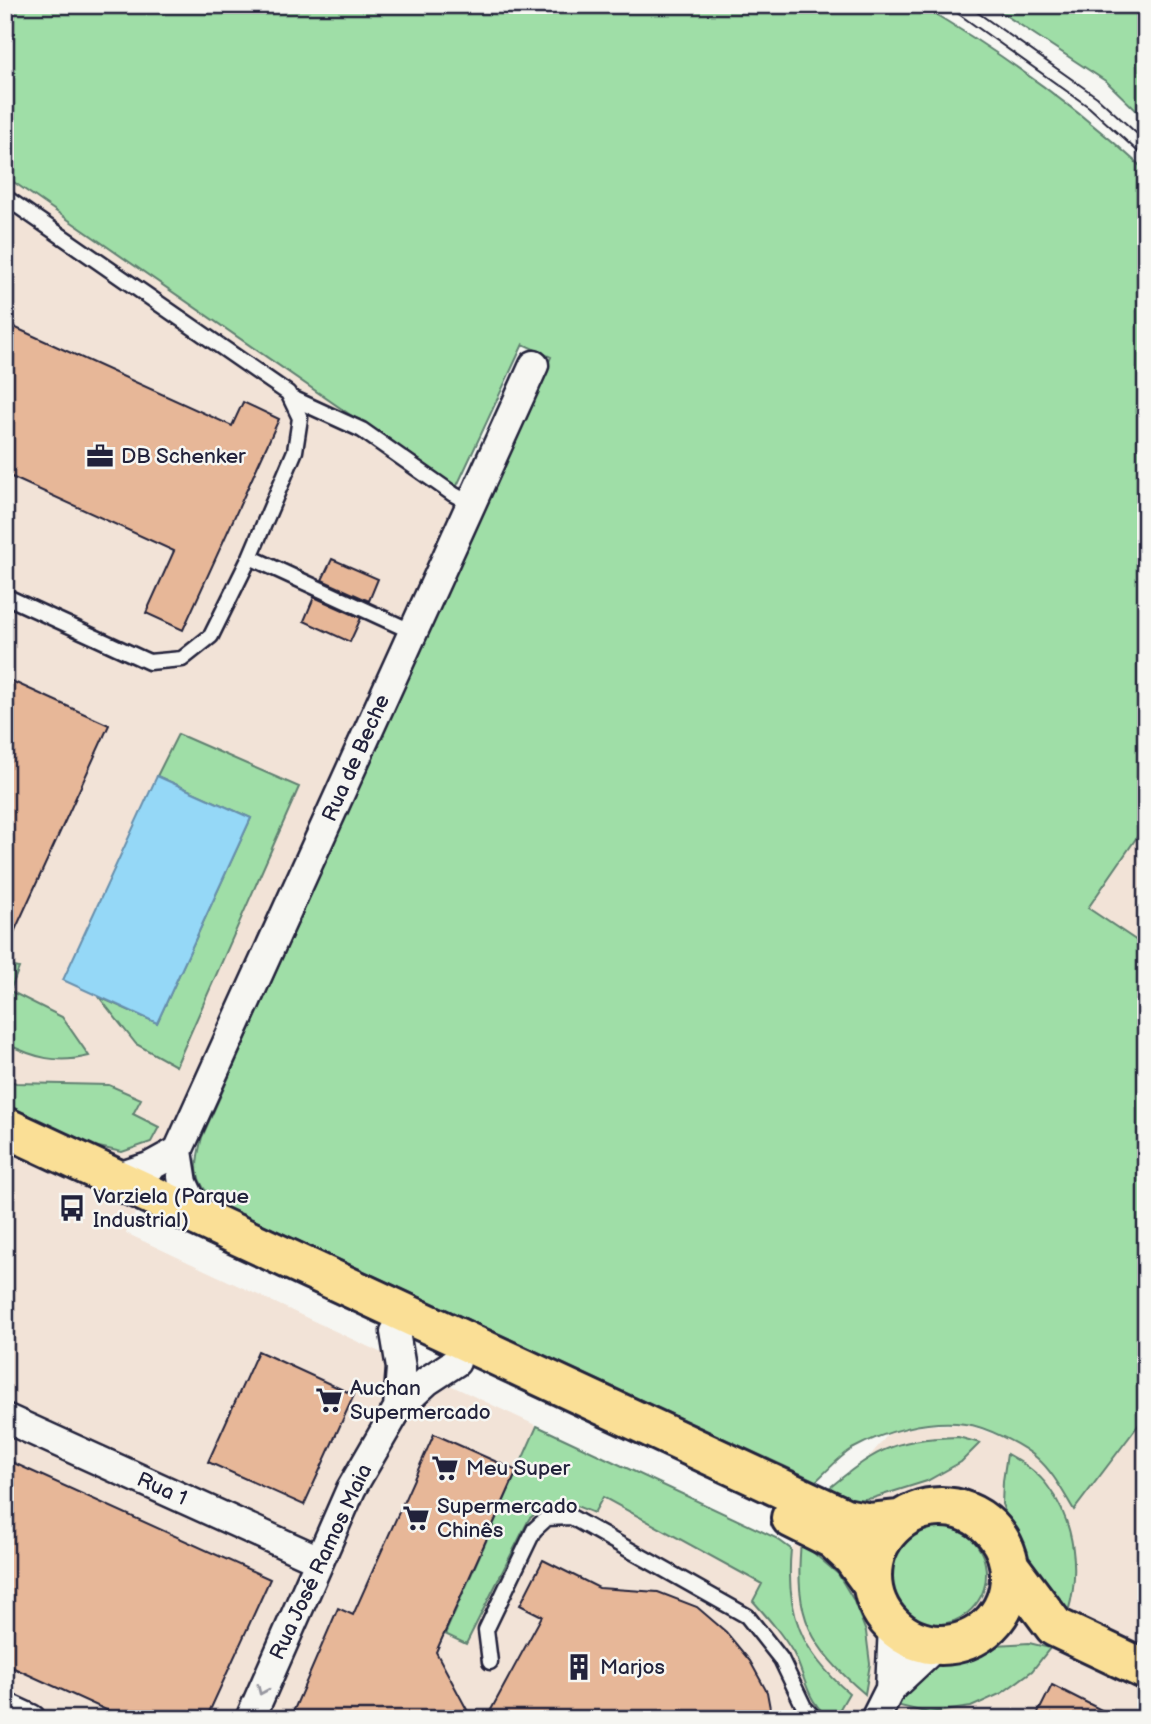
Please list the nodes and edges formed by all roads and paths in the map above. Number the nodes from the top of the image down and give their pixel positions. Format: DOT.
graph roads {
  1 [pos="5,197"];
  2 [pos="534,365"];
  3 [pos="290,397"];
  4 [pos="471,504"];
  5 [pos="250,557"];
  6 [pos="5,596"];
  7 [pos="413,632"];
  8 [pos="5,1127"];
  9 [pos="5,1151"];
  10 [pos="178,1151"];
  11 [pos="115,1178"];
  12 [pos="200,1217"];
  13 [pos="395,1332"];
  14 [pos="456,1362"];
  15 [pos="398,1408"];
  16 [pos="5,1418"];
  17 [pos="635,1421"];
  18 [pos="899,1520"];
  19 [pos="319,1560"];
  20 [pos="1010,1567"];
  21 [pos="872,1584"];
  22 [pos="893,1626"];
  23 [pos="1055,1627"];
  24 [pos="982,1631"];
  25 [pos="937,1645"];
  26 [pos="490,1662"];
  27 [pos="1146,1670"];
  28 [pos="890,1689"];
  29 [pos="5,1707"];
  30 [pos="31,1719"];
  31 [pos="250,1719"];
  32 [pos="815,1719"];
  33 [pos="875,1719"];
  1 -- 3 [label="lane"];
  2 -- 4 [label="street, Rua de Beche"];
  3 -- 4 [label="lane"];
  3 -- 5 [label="lane"];
  4 -- 7 [label="street, Rua de Beche"];
  5 -- 6 [label="lane"];
  5 -- 7 [label="lane"];
  7 -- 10 [label="street, Rua de Beche"];
  8 -- 11 [label="main road"];
  9 -- 13 [label="main road"];
  10 -- 11 [label="street"];
  10 -- 12 [label="street"];
  11 -- 12 [label="main road"];
  12 -- 17 [label="main road"];
  13 -- 14 [label="main road"];
  13 -- 15 [label="street, Rua José Ramos Maia"];
  14 -- 15 [label="street, Rua José Ramos Maia"];
  14 -- 17 [label="main road"];
  14 -- 21 [label="main road"];
  15 -- 19 [label="street, Rua José Ramos Maia"];
  16 -- 19 [label="street, Rua 1"];
  17 -- 18 [label="main road"];
  18 -- 20 [label="main road"];
  18 -- 21 [label="main road"];
  19 -- 31 [label="street, Rua José Ramos Maia, one-way"];
  20 -- 23 [label="main road"];
  20 -- 24 [label="main road"];
  21 -- 22 [label="main road"];
  22 -- 25 [label="main road"];
  22 -- 28 [label="street"];
  23 -- 24 [label="main road"];
  23 -- 27 [label="main road"];
  24 -- 25 [label="main road"];
  25 -- 28 [label="street"];
  26 -- 32 [label="lane"];
  28 -- 33 [label="street"];
  29 -- 30 [label="street"];
}
